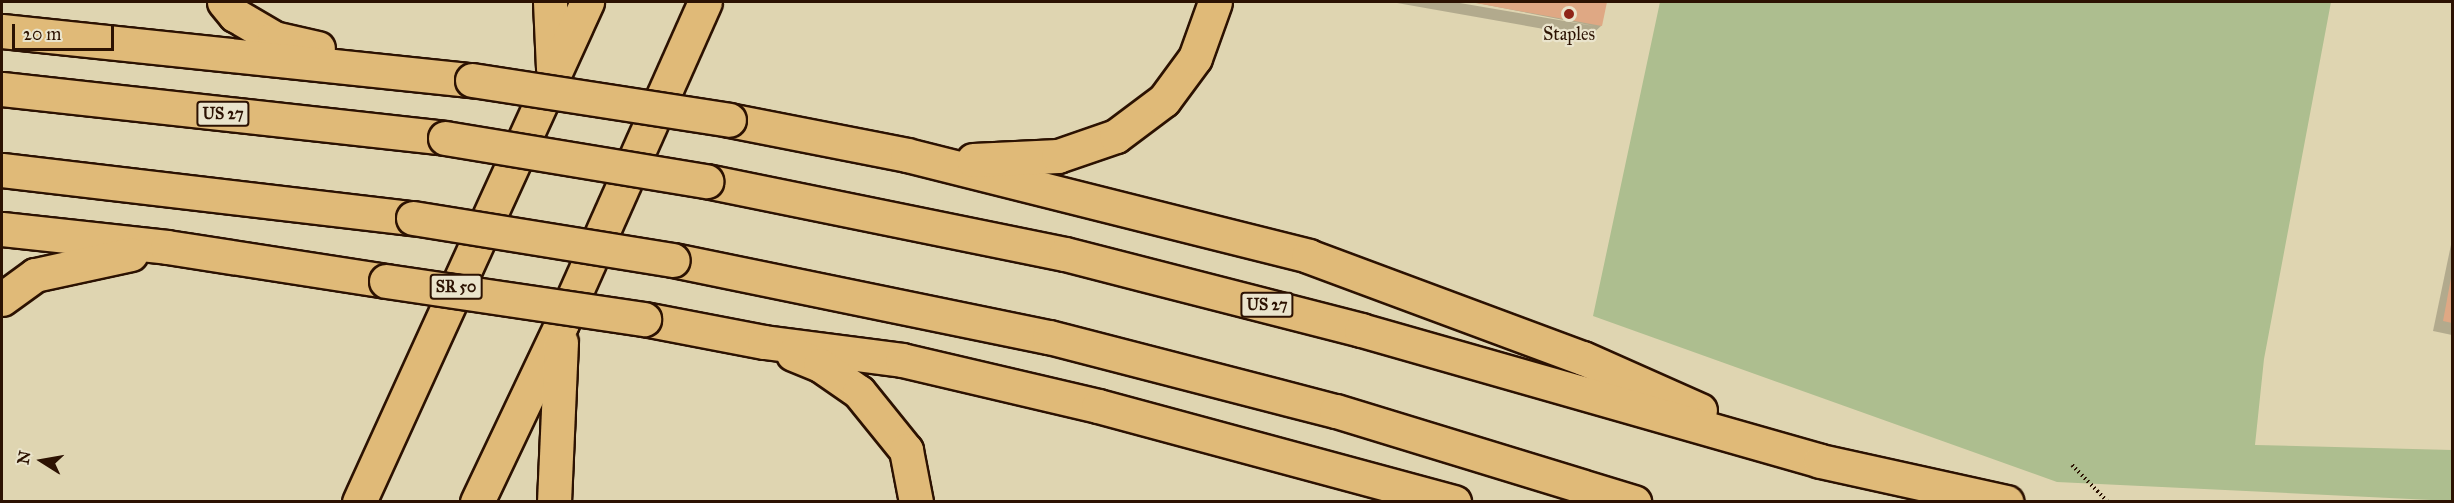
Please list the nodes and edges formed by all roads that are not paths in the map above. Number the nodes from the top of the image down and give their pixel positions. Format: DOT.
graph roads {
  1 [pos="224,2"];
  2 [pos="550,2"];
  3 [pos="587,2"];
  4 [pos="705,2"];
  5 [pos="1215,2"];
  6 [pos="2,31"];
  7 [pos="394,69"];
  8 [pos="554,74"];
  9 [pos="2,89"];
  10 [pos="907,155"];
  11 [pos="2,170"];
  12 [pos="2,229"];
  13 [pos="167,247"];
  14 [pos="2,299"];
  15 [pos="562,323"];
  16 [pos="764,342"];
  17 [pos="1820,461"];
  18 [pos="359,501"];
  19 [pos="477,501"];
  20 [pos="554,501"];
  21 [pos="916,501"];
  22 [pos="1454,501"];
  23 [pos="1634,501"];
  24 [pos="2007,501"];
  1 -- 7 [label="highway"];
  2 -- 8 [label="highway"];
  3 -- 8 [label="highway, SR 50"];
  4 -- 15 [label="highway"];
  5 -- 10 [label="highway"];
  6 -- 7 [label="highway"];
  7 -- 10 [label="highway, bridge"];
  8 -- 18 [label="highway, SR 50"];
  9 -- 17 [label="highway, US 27, bridge"];
  10 -- 17 [label="highway"];
  11 -- 23 [label="highway, bridge"];
  12 -- 13 [label="highway"];
  13 -- 14 [label="highway"];
  13 -- 16 [label="highway, bridge"];
  15 -- 19 [label="highway"];
  15 -- 20 [label="highway"];
  16 -- 21 [label="highway"];
  16 -- 22 [label="highway"];
  17 -- 24 [label="highway, US 27"];
}
